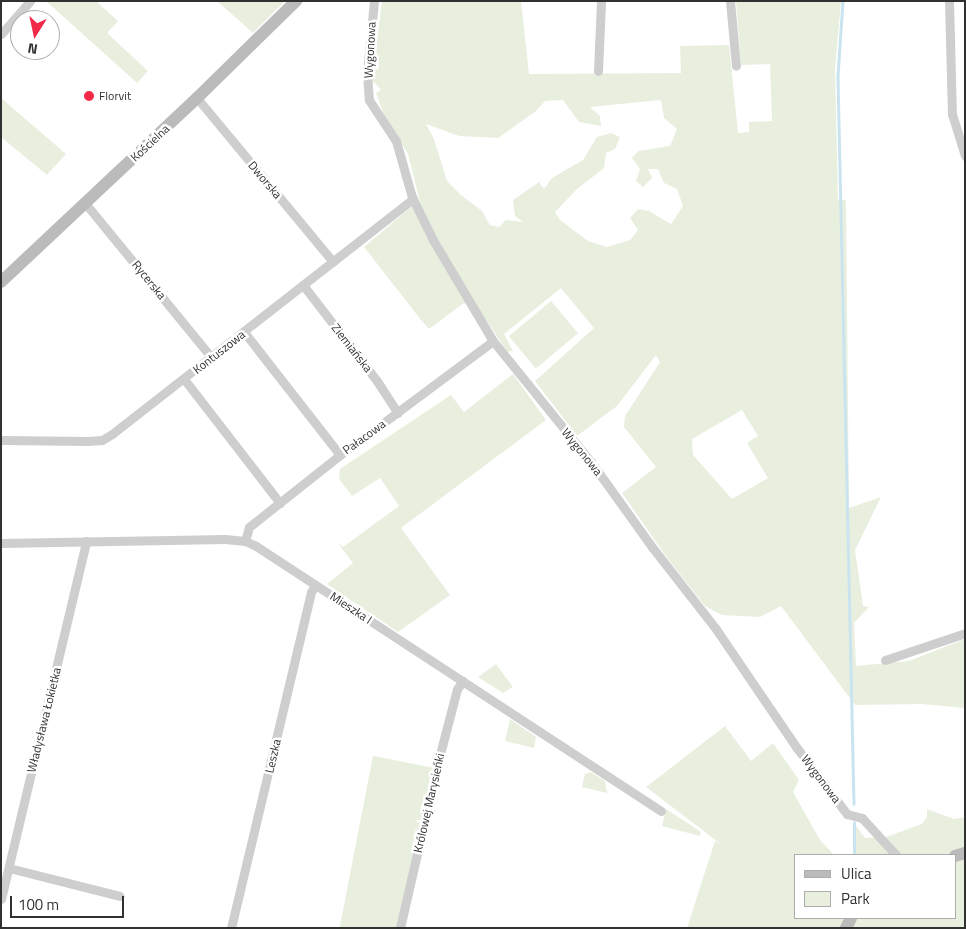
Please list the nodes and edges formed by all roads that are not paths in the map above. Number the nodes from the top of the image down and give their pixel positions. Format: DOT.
graph roads {
  1 [pos="296,1"];
  2 [pos="374,1"];
  3 [pos="601,1"];
  4 [pos="730,1"];
  5 [pos="949,1"];
  6 [pos="24,3"];
  7 [pos="1,34"];
  8 [pos="736,66"];
  9 [pos="598,71"];
  10 [pos="198,98"];
  11 [pos="965,156"];
  12 [pos="413,199"];
  13 [pos="85,204"];
  14 [pos="333,262"];
  15 [pos="1,282"];
  16 [pos="303,285"];
  17 [pos="244,332"];
  18 [pos="493,341"];
  19 [pos="212,358"];
  20 [pos="184,379"];
  21 [pos="398,413"];
  22 [pos="1,440"];
  23 [pos="340,455"];
  24 [pos="280,503"];
  25 [pos="86,541"];
  26 [pos="245,541"];
  27 [pos="1,542"];
  28 [pos="315,585"];
  29 [pos="965,633"];
  30 [pos="886,660"];
  31 [pos="463,681"];
  32 [pos="661,811"];
  33 [pos="895,854"];
  34 [pos="9,868"];
  35 [pos="120,896"];
  36 [pos="1,899"];
  37 [pos="231,928"];
  38 [pos="400,928"];
  1 -- 10 [label="street, Kościelna"];
  2 -- 12 [label="street, Wygonowa"];
  3 -- 9 [label="street"];
  4 -- 8 [label="street"];
  5 -- 11 [label="street"];
  6 -- 7 [label="street"];
  10 -- 13 [label="street, Kościelna"];
  10 -- 14 [label="street, Dworska"];
  12 -- 14 [label="street, Kontuszowa"];
  12 -- 18 [label="street, Wygonowa"];
  13 -- 15 [label="street, Kościelna"];
  13 -- 19 [label="street, Rycerska"];
  14 -- 16 [label="street, Kontuszowa"];
  16 -- 17 [label="street, Kontuszowa"];
  16 -- 21 [label="street, Ziemiańska"];
  17 -- 19 [label="street, Kontuszowa"];
  17 -- 23 [label="street"];
  18 -- 21 [label="street, Pałacowa"];
  18 -- 33 [label="street, Wygonowa"];
  19 -- 20 [label="street, Kontuszowa"];
  20 -- 22 [label="street, Kontuszowa"];
  20 -- 24 [label="street"];
  21 -- 23 [label="street, Pałacowa"];
  23 -- 24 [label="street, Pałacowa"];
  24 -- 26 [label="street, Pałacowa"];
  25 -- 26 [label="street, Mieszka I"];
  25 -- 27 [label="street, Mieszka I"];
  25 -- 34 [label="street, Władysława Łokietka"];
  26 -- 28 [label="street, Mieszka I"];
  28 -- 31 [label="street, Mieszka I"];
  28 -- 37 [label="street, Leszka"];
  29 -- 30 [label="street"];
  31 -- 32 [label="street, Mieszka I"];
  31 -- 38 [label="street, Królowej Marysieńki"];
  34 -- 35 [label="street"];
  34 -- 36 [label="street, Władysława Łokietka"];
}
